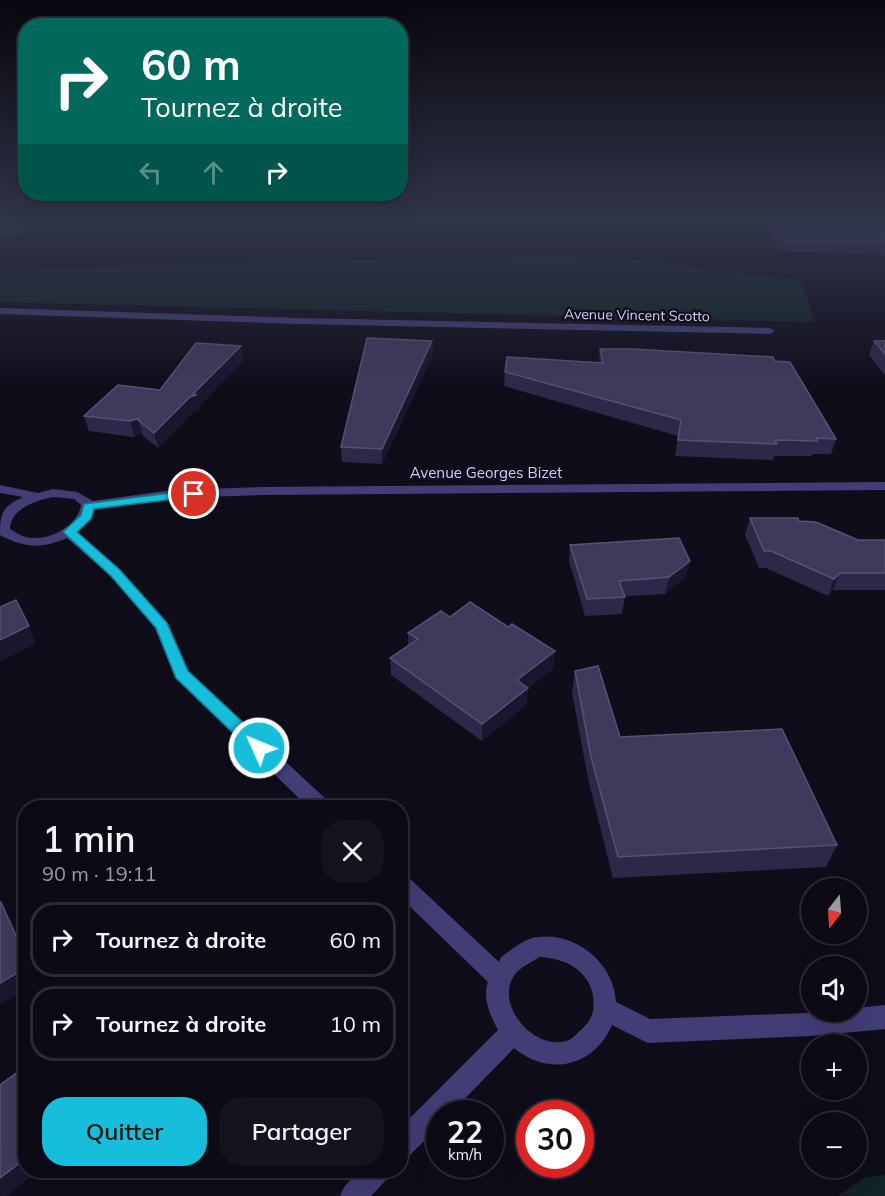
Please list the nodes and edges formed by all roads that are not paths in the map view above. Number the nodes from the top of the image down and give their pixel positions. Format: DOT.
graph roads {
  1 [pos="0,311"];
  2 [pos="770,331"];
  3 [pos="885,486"];
  4 [pos="0,489"];
  5 [pos="36,496"];
  6 [pos="88,506"];
  7 [pos="2,532"];
  8 [pos="69,532"];
  9 [pos="314,800"];
  10 [pos="408,891"];
  11 [pos="501,979"];
  12 [pos="606,1009"];
  13 [pos="885,1017"];
  14 [pos="512,1033"];
  15 [pos="408,1139"];
  16 [pos="370,1178"];
  17 [pos="353,1196"];
  1 -- 2 [label="street, Avenue Vincent Scotto"];
  3 -- 6 [label="street, Avenue Georges Bizet"];
  4 -- 5 [label="street"];
  5 -- 6 [label="street"];
  5 -- 7 [label="street"];
  6 -- 8 [label="street"];
  7 -- 8 [label="street"];
  8 -- 9 [label="street"];
  10 -- 11 [label="street"];
  11 -- 12 [label="street"];
  11 -- 14 [label="street"];
  12 -- 13 [label="street"];
  12 -- 14 [label="street"];
  14 -- 15 [label="street"];
  16 -- 17 [label="street"];
}
